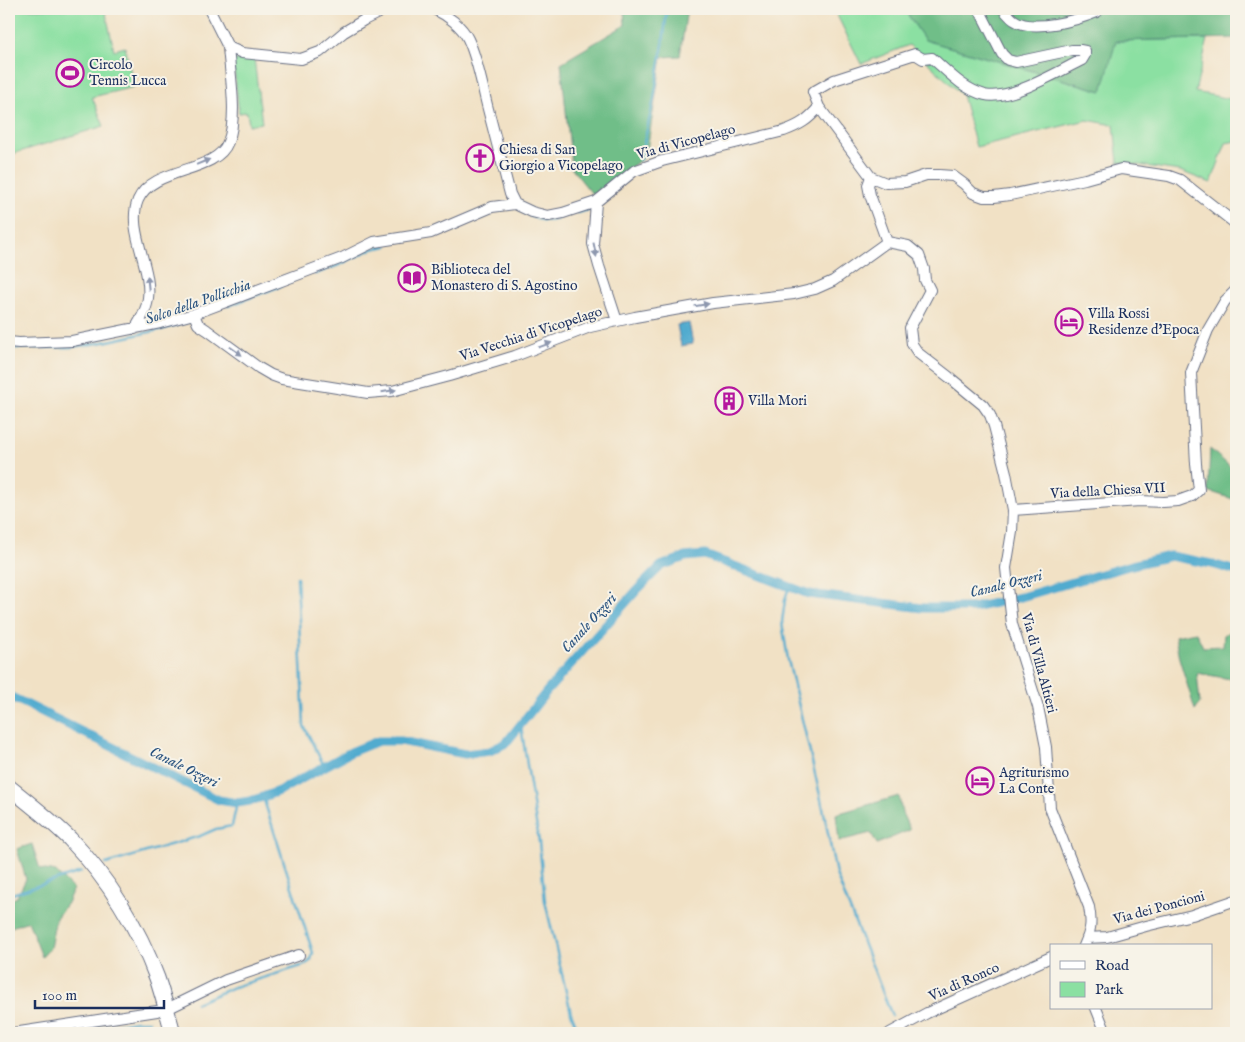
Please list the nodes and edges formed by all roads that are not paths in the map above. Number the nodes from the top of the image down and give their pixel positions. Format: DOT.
graph roads {
  1 [pos="208,9"];
  2 [pos="389,9"];
  3 [pos="434,9"];
  4 [pos="979,9"];
  5 [pos="1003,9"];
  6 [pos="1096,9"];
  7 [pos="228,47"];
  8 [pos="819,107"];
  9 [pos="871,177"];
  10 [pos="596,202"];
  11 [pos="515,204"];
  12 [pos="1236,224"];
  13 [pos="888,242"];
  14 [pos="1236,290"];
  15 [pos="195,317"];
  16 [pos="617,321"];
  17 [pos="135,329"];
  18 [pos="9,342"];
  19 [pos="1012,510"];
  20 [pos="9,787"];
  21 [pos="1236,900"];
  22 [pos="1086,942"];
  23 [pos="298,956"];
  24 [pos="1050,957"];
  25 [pos="174,1006"];
  26 [pos="1097,1010"];
  27 [pos="157,1011"];
  28 [pos="13,1033"];
  29 [pos="173,1033"];
  30 [pos="890,1033"];
  31 [pos="1106,1033"];
  1 -- 7 [label="street"];
  2 -- 7 [label="street"];
  3 -- 11 [label="street"];
  4 -- 8 [label="street"];
  5 -- 6 [label="street"];
  17 -- 7 [label="street, one-way"];
  8 -- 9 [label="street"];
  8 -- 10 [label="street, Via di Vicopelago"];
  9 -- 12 [label="street"];
  9 -- 13 [label="street"];
  10 -- 11 [label="street, Via di Vicopelago"];
  10 -- 16 [label="street, one-way"];
  11 -- 15 [label="street"];
  16 -- 13 [label="street, Via Vecchia di Vicopelago, one-way"];
  13 -- 19 [label="street, Via di Villa Altieri"];
  14 -- 19 [label="street, Via della Chiesa VII"];
  15 -- 16 [label="street, Via Vecchia di Vicopelago, one-way"];
  15 -- 17 [label="street"];
  17 -- 18 [label="street"];
  19 -- 22 [label="street, Via di Villa Altieri"];
  20 -- 29 [label="main road"];
  21 -- 22 [label="street, Via dei Poncioni"];
  23 -- 25 [label="street"];
  24 -- 30 [label="street, Via di Ronco"];
  26 -- 31 [label="street"];
  27 -- 28 [label="street"];
}
